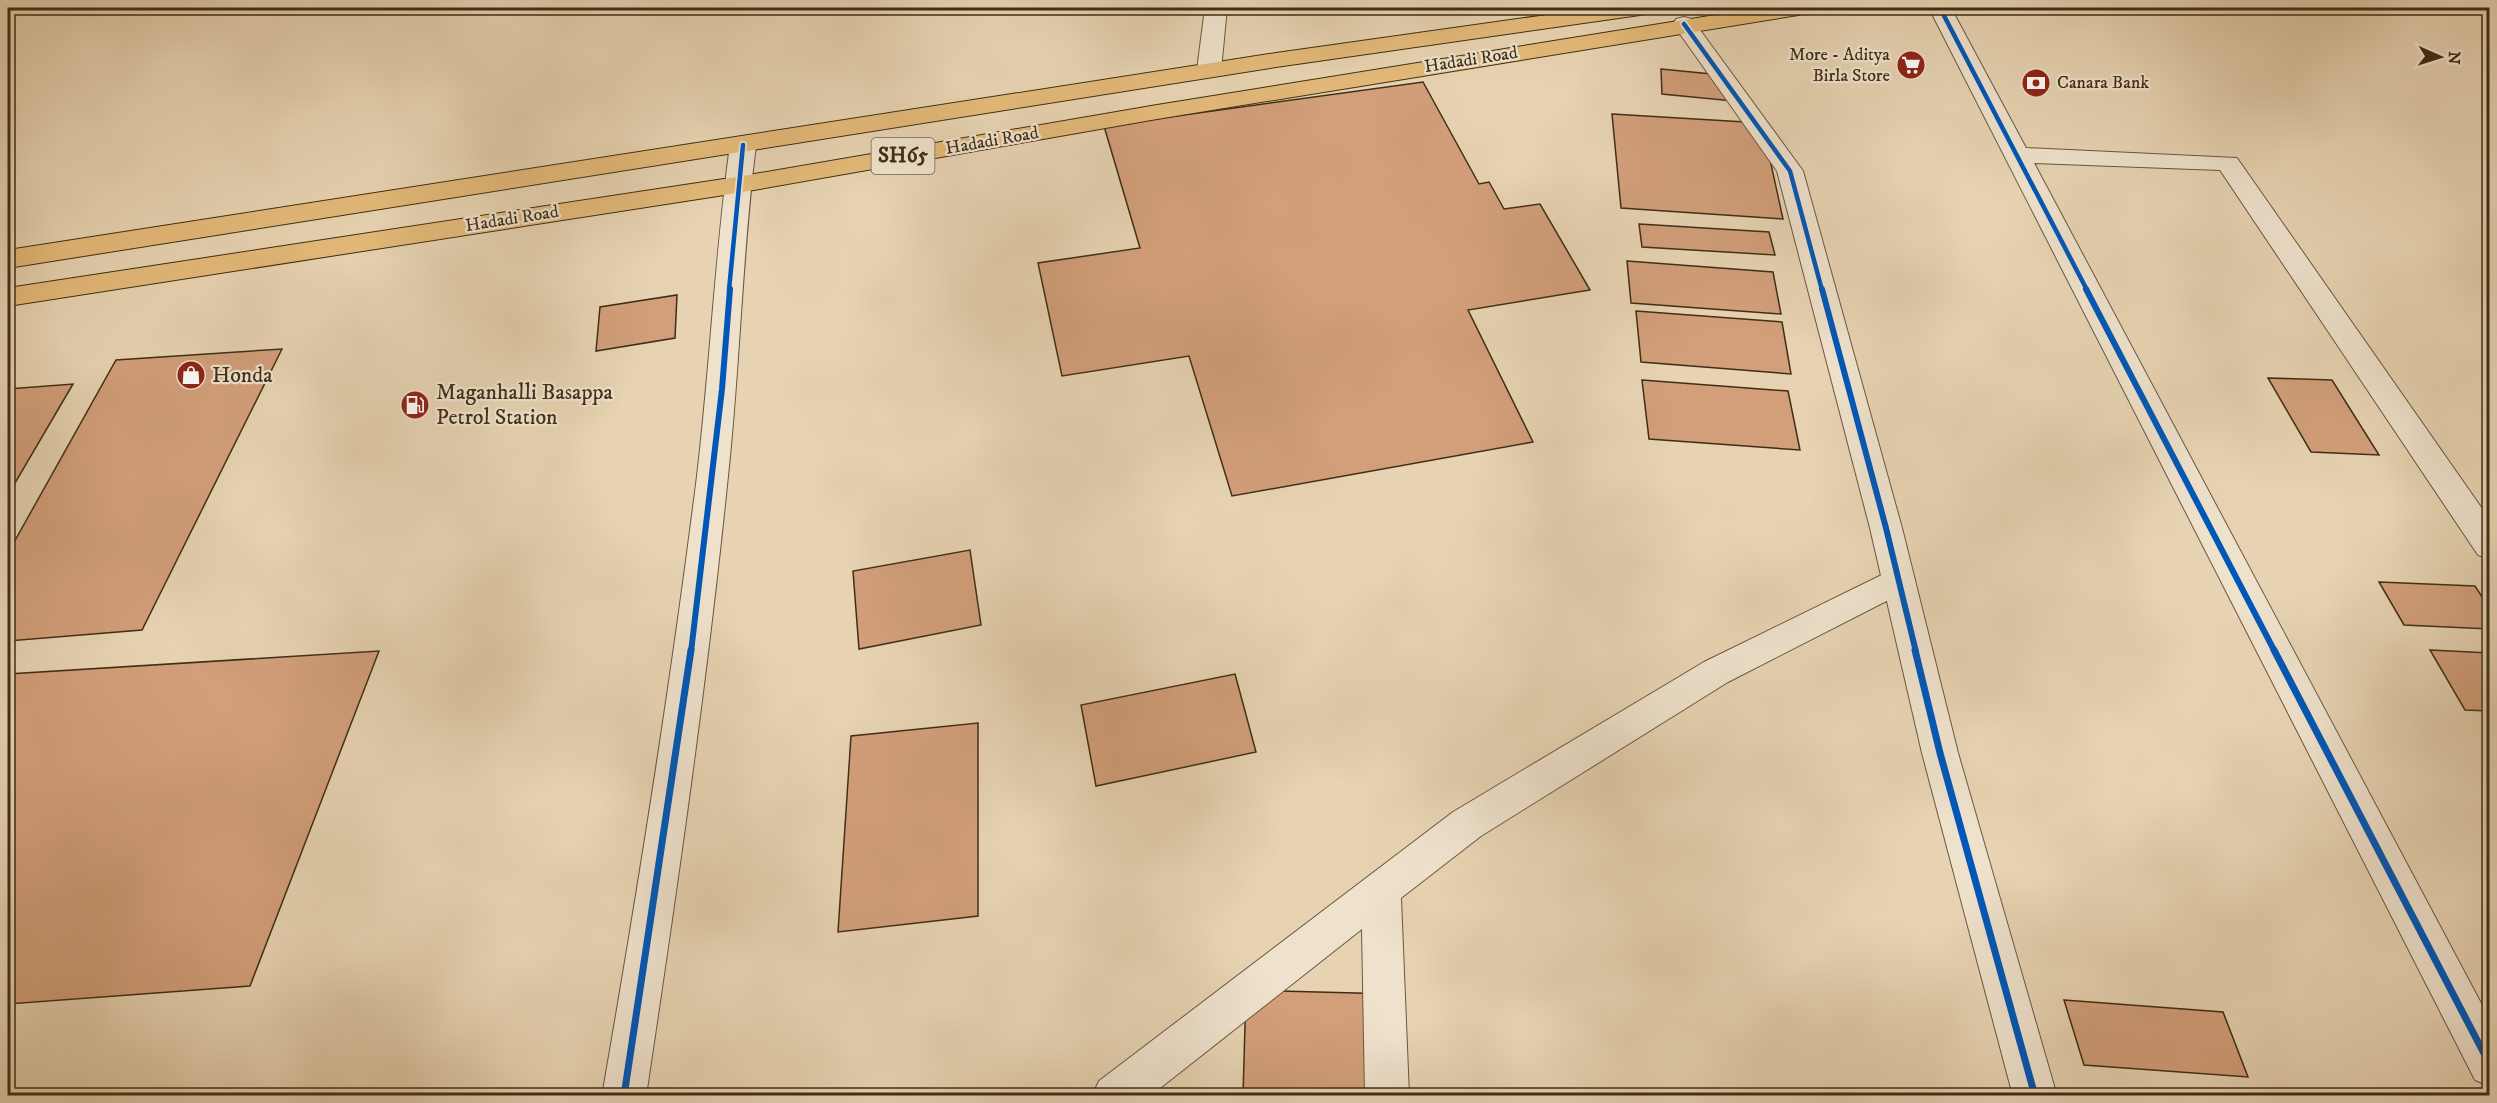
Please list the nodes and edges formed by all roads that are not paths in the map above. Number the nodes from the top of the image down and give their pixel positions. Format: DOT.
graph roads {
  1 [pos="1216,8"];
  2 [pos="1640,8"];
  3 [pos="1797,8"];
  4 [pos="1940,8"];
  5 [pos="1684,24"];
  6 [pos="1209,70"];
  7 [pos="743,145"];
  8 [pos="2015,155"];
  9 [pos="737,185"];
  10 [pos="8,259"];
  11 [pos="8,297"];
  12 [pos="2490,546"];
  13 [pos="1898,580"];
  14 [pos="1381,890"];
  15 [pos="2490,1065"];
  16 [pos="624,1095"];
  17 [pos="1114,1095"];
  18 [pos="1387,1095"];
  19 [pos="2035,1095"];
  1 -- 6 [label="street"];
  2 -- 6 [label="main road"];
  3 -- 5 [label="main road, Hadadi Road / SH65"];
  4 -- 8 [label="street"];
  5 -- 9 [label="main road, Hadadi Road / SH65"];
  5 -- 13 [label="street"];
  6 -- 7 [label="main road"];
  7 -- 9 [label="street"];
  7 -- 10 [label="main road"];
  8 -- 12 [label="street"];
  8 -- 15 [label="street"];
  9 -- 11 [label="main road, Hadadi Road / SH65"];
  9 -- 16 [label="street"];
  13 -- 14 [label="street"];
  13 -- 19 [label="street"];
  14 -- 17 [label="street"];
  14 -- 18 [label="street"];
}
